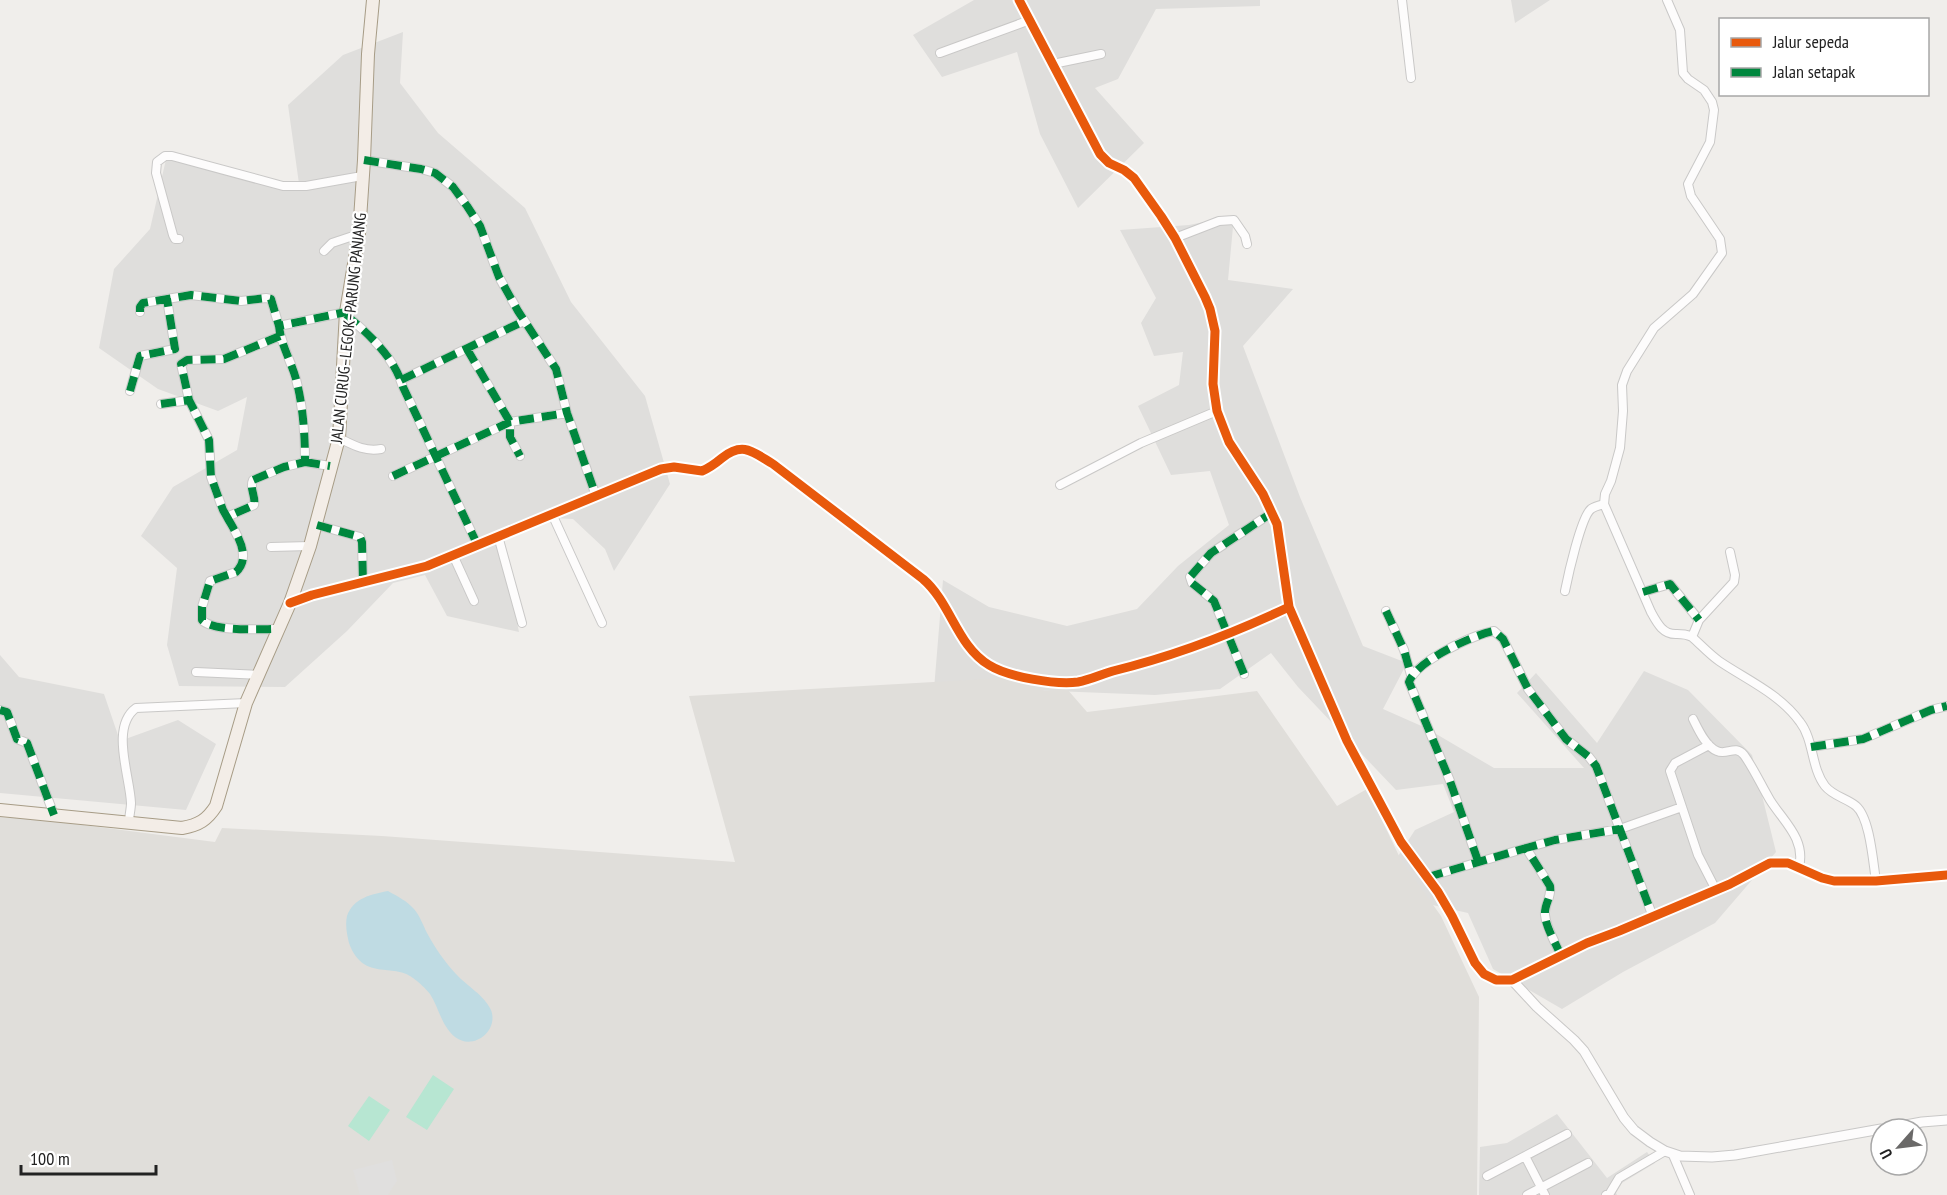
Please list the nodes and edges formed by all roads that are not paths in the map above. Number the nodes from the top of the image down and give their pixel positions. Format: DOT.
graph roads {
  1 [pos="373,0"];
  2 [pos="1019,0"];
  3 [pos="1402,0"];
  4 [pos="1667,0"];
  5 [pos="1030,20"];
  6 [pos="940,53"];
  7 [pos="1101,54"];
  8 [pos="1053,64"];
  9 [pos="1411,78"];
  10 [pos="364,160"];
  11 [pos="362,176"];
  12 [pos="359,234"];
  13 [pos="1175,238"];
  14 [pos="179,239"];
  15 [pos="1247,244"];
  16 [pos="324,251"];
  17 [pos="167,299"];
  18 [pos="140,312"];
  19 [pos="346,314"];
  20 [pos="524,321"];
  21 [pos="279,326"];
  22 [pos="280,336"];
  23 [pos="467,349"];
  24 [pos="401,380"];
  25 [pos="130,391"];
  26 [pos="189,400"];
  27 [pos="161,404"];
  28 [pos="1217,411"];
  29 [pos="567,412"];
  30 [pos="510,422"];
  31 [pos="339,438"];
  32 [pos="381,449"];
  33 [pos="435,455"];
  34 [pos="520,456"];
  35 [pos="305,462"];
  36 [pos="330,466"];
  37 [pos="393,476"];
  38 [pos="1060,485"];
  39 [pos="596,496"];
  40 [pos="1604,504"];
  41 [pos="1273,512"];
  42 [pos="552,513"];
  43 [pos="227,517"];
  44 [pos="316,525"];
  45 [pos="498,536"];
  46 [pos="477,544"];
  47 [pos="310,546"];
  48 [pos="271,547"];
  49 [pos="1730,552"];
  50 [pos="453,555"];
  51 [pos="363,582"];
  52 [pos="1565,591"];
  53 [pos="1643,592"];
  54 [pos="474,601"];
  55 [pos="290,603"];
  56 [pos="1289,607"];
  57 [pos="1386,611"];
  58 [pos="1699,620"];
  59 [pos="522,623"];
  60 [pos="602,623"];
  61 [pos="277,629"];
  62 [pos="1227,635"];
  63 [pos="1692,637"];
  64 [pos="196,672"];
  65 [pos="1244,674"];
  66 [pos="259,675"];
  67 [pos="1411,675"];
  68 [pos="246,703"];
  69 [pos="1947,706"];
  70 [pos="0,710"];
  71 [pos="1693,719"];
  72 [pos="1709,745"];
  73 [pos="1811,747"];
  74 [pos="1682,807"];
  75 [pos="0,810"];
  76 [pos="54,815"];
  77 [pos="129,822"];
  78 [pos="1620,829"];
  79 [pos="1526,848"];
  80 [pos="1478,861"];
  81 [pos="1799,867"];
  82 [pos="1947,875"];
  83 [pos="1428,877"];
  84 [pos="1876,880"];
  85 [pos="1716,890"];
  86 [pos="1653,917"];
  87 [pos="1561,956"];
  88 [pos="1512,980"];
  89 [pos="1947,1120"];
  90 [pos="1929,1121"];
  91 [pos="1869,1131"];
  92 [pos="1567,1134"];
  93 [pos="1669,1153"];
  94 [pos="1525,1156"];
  95 [pos="1588,1163"];
  96 [pos="1487,1176"];
  97 [pos="1543,1191"];
  98 [pos="1527,1195"];
  99 [pos="1606,1195"];
  100 [pos="1690,1195"];
  1 -- 10 [label="main road, JALAN CURUG–LEGOK–PARUNG PANJANG"];
  2 -- 5 [label="street"];
  3 -- 9 [label="street"];
  4 -- 40 [label="street"];
  5 -- 6 [label="street"];
  5 -- 8 [label="street"];
  7 -- 8 [label="street"];
  8 -- 13 [label="street"];
  10 -- 11 [label="main road, JALAN CURUG–LEGOK–PARUNG PANJANG"];
  10 -- 20 [label="street"];
  11 -- 12 [label="main road, JALAN CURUG–LEGOK–PARUNG PANJANG"];
  11 -- 14 [label="street"];
  12 -- 16 [label="street"];
  12 -- 19 [label="main road, JALAN CURUG–LEGOK–PARUNG PANJANG"];
  13 -- 15 [label="street"];
  13 -- 28 [label="street"];
  17 -- 18 [label="street"];
  17 -- 21 [label="street"];
  17 -- 25 [label="street"];
  19 -- 21 [label="street"];
  19 -- 24 [label="street"];
  19 -- 31 [label="main road, JALAN CURUG–LEGOK–PARUNG PANJANG"];
  20 -- 23 [label="street"];
  20 -- 29 [label="street"];
  21 -- 22 [label="street"];
  22 -- 26 [label="street"];
  22 -- 35 [label="street"];
  23 -- 24 [label="street"];
  23 -- 30 [label="street"];
  24 -- 33 [label="street"];
  26 -- 27 [label="street"];
  26 -- 43 [label="street"];
  28 -- 38 [label="street"];
  28 -- 41 [label="street"];
  29 -- 30 [label="street"];
  29 -- 39 [label="street"];
  30 -- 33 [label="street"];
  30 -- 34 [label="street"];
  31 -- 32 [label="street"];
  31 -- 36 [label="main road, JALAN CURUG–LEGOK–PARUNG PANJANG"];
  33 -- 37 [label="street"];
  33 -- 46 [label="street"];
  35 -- 36 [label="street"];
  35 -- 43 [label="street"];
  36 -- 44 [label="main road, JALAN CURUG–LEGOK–PARUNG PANJANG"];
  39 -- 42 [label="street"];
  39 -- 62 [label="street"];
  40 -- 52 [label="street"];
  40 -- 53 [label="street"];
  41 -- 56 [label="street"];
  41 -- 62 [label="street"];
  42 -- 45 [label="street"];
  42 -- 60 [label="street"];
  43 -- 61 [label="street"];
  44 -- 47 [label="main road, JALAN CURUG–LEGOK–PARUNG PANJANG"];
  44 -- 51 [label="street"];
  45 -- 46 [label="street"];
  45 -- 59 [label="street"];
  46 -- 50 [label="street"];
  47 -- 48 [label="street"];
  47 -- 55 [label="main road, JALAN CURUG–LEGOK–PARUNG PANJANG"];
  49 -- 58 [label="street"];
  50 -- 51 [label="street"];
  50 -- 54 [label="street"];
  51 -- 55 [label="street"];
  53 -- 58 [label="street"];
  53 -- 63 [label="street"];
  55 -- 61 [label="main road, JALAN CURUG–LEGOK–PARUNG PANJANG"];
  56 -- 62 [label="street"];
  56 -- 83 [label="street"];
  57 -- 67 [label="street"];
  58 -- 63 [label="street"];
  61 -- 66 [label="main road, JALAN CURUG–LEGOK–PARUNG PANJANG"];
  62 -- 65 [label="street"];
  63 -- 73 [label="street"];
  64 -- 66 [label="street"];
  66 -- 68 [label="main road, JALAN CURUG–LEGOK–PARUNG PANJANG"];
  67 -- 78 [label="street"];
  67 -- 80 [label="street"];
  68 -- 77 [label="main road, JALAN CURUG–LEGOK–PARUNG PANJANG"];
  68 -- 77 [label="street"];
  69 -- 73 [label="street"];
  70 -- 76 [label="street"];
  71 -- 72 [label="street"];
  72 -- 74 [label="street"];
  72 -- 81 [label="street"];
  73 -- 84 [label="street"];
  74 -- 78 [label="street"];
  74 -- 85 [label="street"];
  75 -- 76 [label="main road, JALAN CURUG–LEGOK–PARUNG PANJANG"];
  76 -- 77 [label="main road, JALAN CURUG–LEGOK–PARUNG PANJANG"];
  78 -- 79 [label="street"];
  78 -- 86 [label="street"];
  79 -- 80 [label="street"];
  79 -- 87 [label="street"];
  80 -- 83 [label="street"];
  81 -- 84 [label="street"];
  81 -- 85 [label="street"];
  82 -- 84 [label="street"];
  83 -- 88 [label="street"];
  85 -- 86 [label="street"];
  86 -- 87 [label="street"];
  87 -- 88 [label="street"];
  88 -- 93 [label="street"];
  89 -- 90 [label="street"];
  91 -- 93 [label="street"];
  92 -- 94 [label="street"];
  93 -- 99 [label="street"];
  93 -- 100 [label="street"];
  94 -- 96 [label="street"];
  94 -- 97 [label="street"];
  95 -- 97 [label="street"];
  97 -- 98 [label="street"];
}
